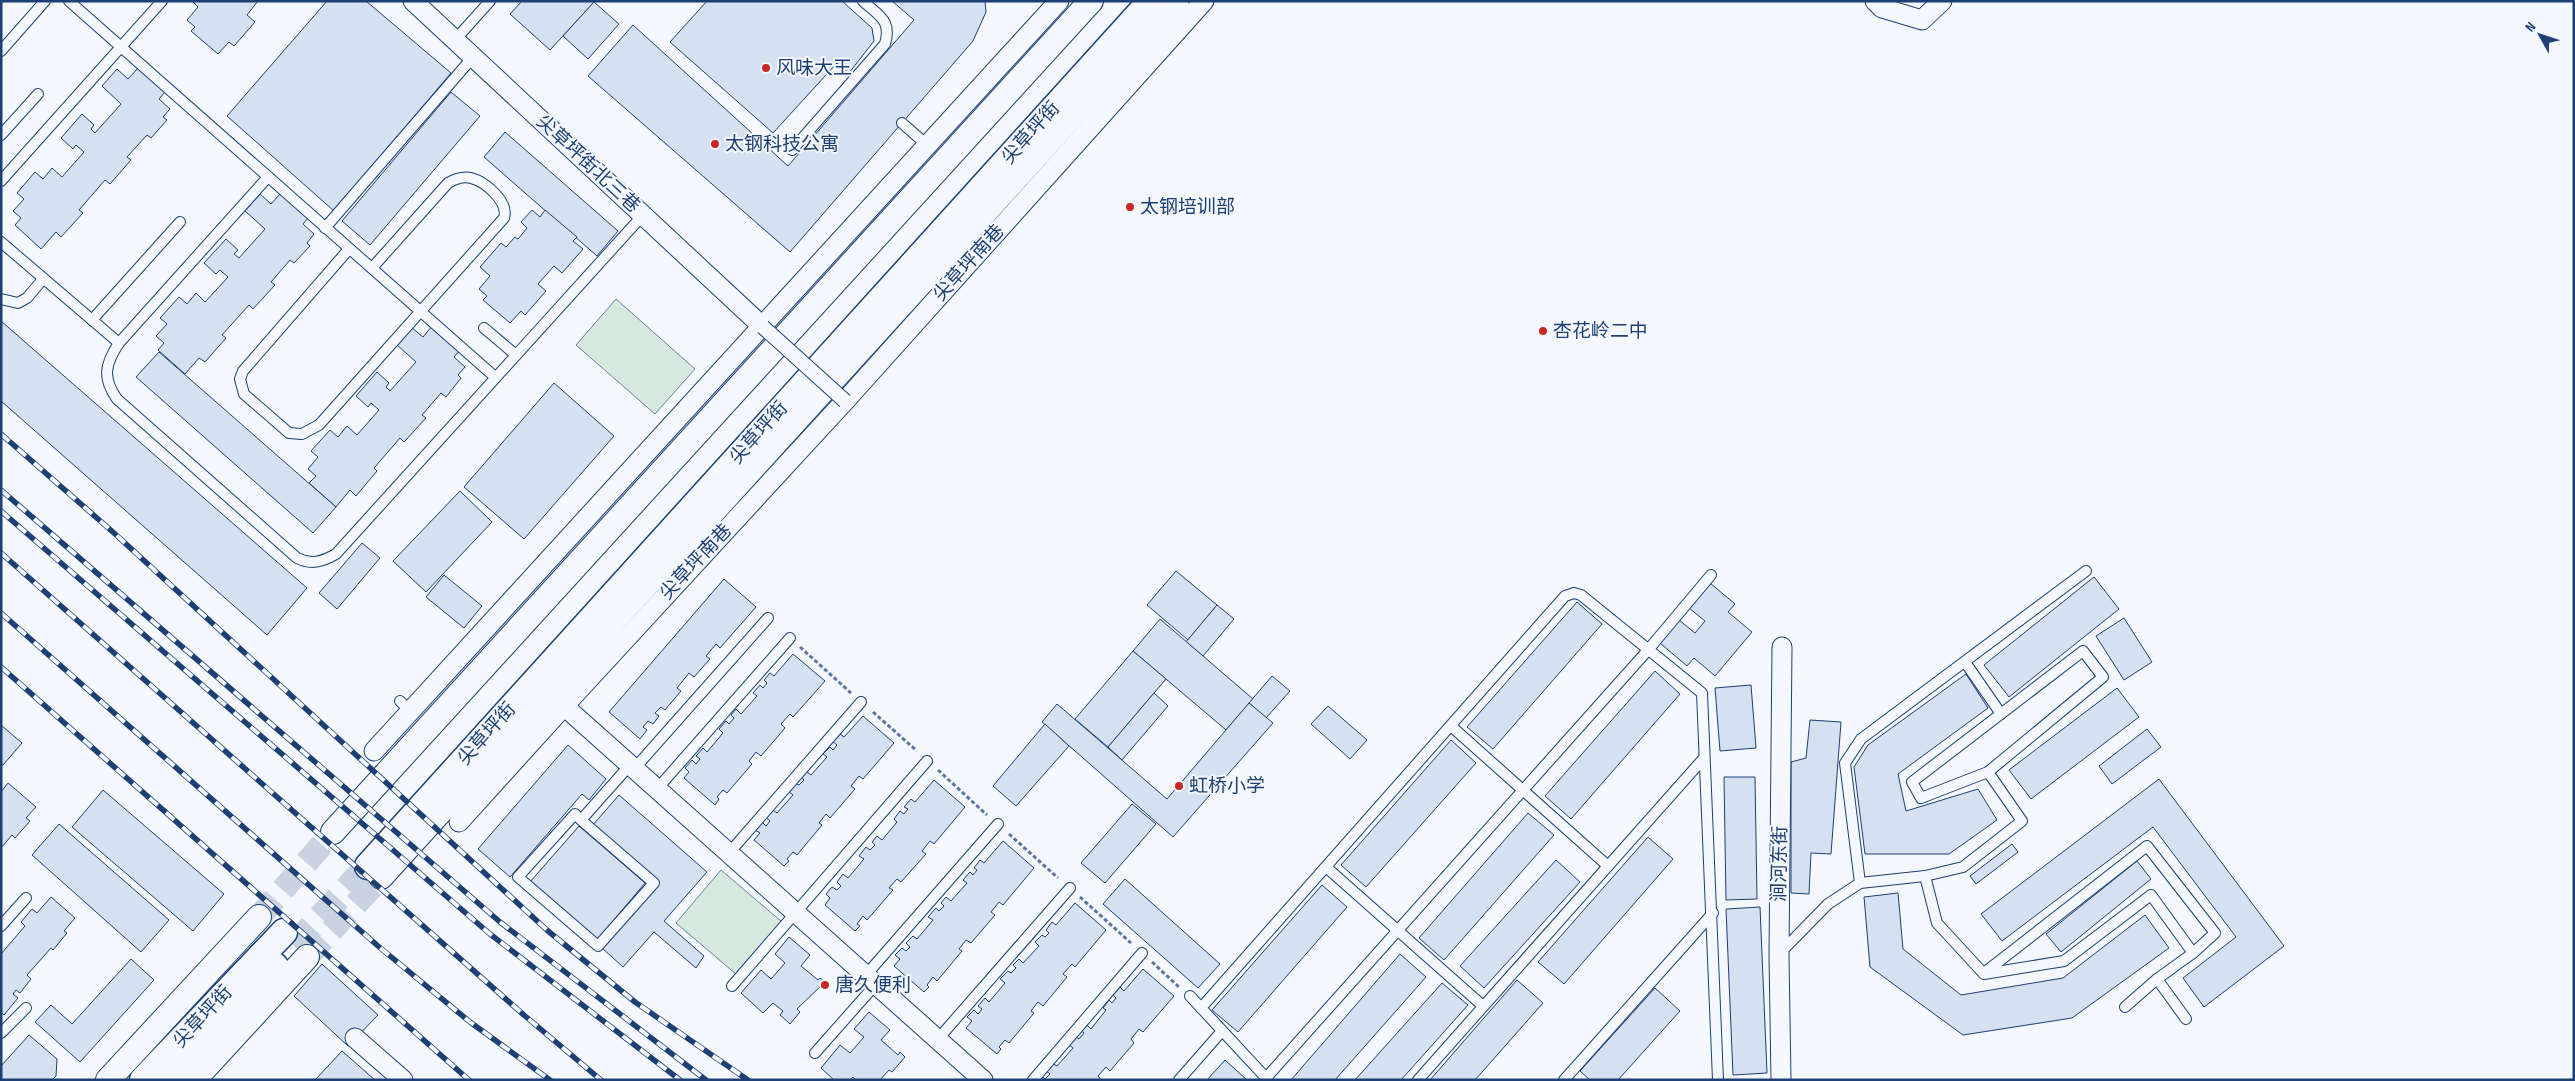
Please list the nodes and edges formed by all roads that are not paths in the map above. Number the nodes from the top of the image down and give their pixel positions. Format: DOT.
graph roads {
  1 [pos="45,1"];
  2 [pos="69,1"];
  3 [pos="162,1"];
  4 [pos="413,1"];
  5 [pos="490,1"];
  6 [pos="863,1"];
  7 [pos="1059,1"];
  8 [pos="1091,1"];
  9 [pos="1130,1"];
  10 [pos="1151,1"];
  11 [pos="1177,1"];
  12 [pos="1204,1"];
  13 [pos="1875,1"];
  14 [pos="1942,1"];
  15 [pos="455,40"];
  16 [pos="121,47"];
  17 [pos="1,51"];
  18 [pos="473,57"];
  19 [pos="38,94"];
  20 [pos="902,123"];
  21 [pos="1,135"];
  22 [pos="927,145"];
  23 [pos="792,150"];
  24 [pos="268,177"];
  25 [pos="1,181"];
  26 [pos="643,215"];
  27 [pos="180,222"];
  28 [pos="325,228"];
  29 [pos="1,242"];
  30 [pos="349,249"];
  31 [pos="372,268"];
  32 [pos="43,278"];
  33 [pos="1,299"];
  34 [pos="420,311"];
  35 [pos="92,320"];
  36 [pos="763,327"];
  37 [pos="484,328"];
  38 [pos="119,343"];
  39 [pos="516,355"];
  40 [pos="496,377"];
  41 [pos="845,401"];
  42 [pos="2086,571"];
  43 [pos="1711,575"];
  44 [pos="768,618"];
  45 [pos="790,638"];
  46 [pos="1782,647"];
  47 [pos="1648,650"];
  48 [pos="1964,662"];
  49 [pos="861,702"];
  50 [pos="564,706"];
  51 [pos="2001,714"];
  52 [pos="1451,726"];
  53 [pos="374,751"];
  54 [pos="1704,758"];
  55 [pos="928,761"];
  56 [pos="632,767"];
  57 [pos="1988,772"];
  58 [pos="657,789"];
  59 [pos="1523,790"];
  60 [pos="581,820"];
  61 [pos="459,822"];
  62 [pos="998,824"];
  63 [pos="333,832"];
  64 [pos="728,853"];
  65 [pos="368,865"];
  66 [pos="1608,866"];
  67 [pos="1326,867"];
  68 [pos="1925,876"];
  69 [pos="1860,883"];
  70 [pos="1070,888"];
  71 [pos="26,898"];
  72 [pos="795,913"];
  73 [pos="1712,914"];
  74 [pos="259,917"];
  75 [pos="1,926"];
  76 [pos="1397,931"];
  77 [pos="295,945"];
  78 [pos="2193,953"];
  79 [pos="1142,954"];
  80 [pos="1779,955"];
  81 [pos="1984,974"];
  82 [pos="2157,979"];
  83 [pos="871,980"];
  84 [pos="732,986"];
  85 [pos="1190,996"];
  86 [pos="1484,1006"];
  87 [pos="2125,1007"];
  88 [pos="26,1008"];
  89 [pos="1201,1008"];
  90 [pos="2186,1019"];
  91 [pos="1222,1031"];
  92 [pos="1,1033"];
  93 [pos="355,1038"];
  94 [pos="938,1039"];
  95 [pos="815,1053"];
  96 [pos="1267,1079"];
  97 [pos="108,1080"];
  98 [pos="143,1080"];
  99 [pos="171,1080"];
  100 [pos="194,1080"];
  101 [pos="403,1080"];
  102 [pos="983,1080"];
  103 [pos="1033,1080"];
  104 [pos="1179,1080"];
  105 [pos="1418,1080"];
  106 [pos="1564,1080"];
  107 [pos="1718,1080"];
  108 [pos="1781,1080"];
  1 -- 17 [label="lane"];
  2 -- 16 [label="lane"];
  3 -- 16 [label="lane"];
  4 -- 15 [label="street, 尖草坪街北三巷"];
  5 -- 15 [label="lane"];
  6 -- 23 [label="lane"];
  7 -- 22 [label="street"];
  8 -- 63 [label="street"];
  9 -- 65 [label="main road, 尖草坪街"];
  10 -- 65 [label="main road, 尖草坪街"];
  11 -- 65 [label="street"];
  12 -- 41 [label="street, 尖草坪南巷"];
  13 -- 14 [label="street"];
  15 -- 18 [label="street, 尖草坪街北三巷"];
  16 -- 24 [label="lane"];
  16 -- 25 [label="lane"];
  18 -- 26 [label="street, 尖草坪街北三巷"];
  18 -- 28 [label="lane"];
  19 -- 21 [label="lane"];
  20 -- 22 [label="lane"];
  22 -- 36 [label="street"];
  24 -- 28 [label="lane"];
  24 -- 38 [label="lane"];
  26 -- 36 [label="street, 尖草坪街北三巷"];
  26 -- 39 [label="lane"];
  27 -- 35 [label="lane"];
  28 -- 30 [label="lane"];
  29 -- 32 [label="lane"];
  30 -- 31 [label="lane"];
  30 -- 34 [label="lane"];
  31 -- 34 [label="lane"];
  31 -- 34 [label="lane"];
  32 -- 33 [label="lane"];
  32 -- 35 [label="lane"];
  34 -- 40 [label="lane"];
  35 -- 38 [label="lane"];
  36 -- 41 [label="street, bridge"];
  36 -- 53 [label="street"];
  37 -- 39 [label="lane"];
  38 -- 40 [label="lane"];
  39 -- 40 [label="lane"];
  41 -- 50 [label="street, 尖草坪南巷"];
  42 -- 48 [label="lane"];
  43 -- 47 [label="lane"];
  44 -- 56 [label="lane"];
  45 -- 58 [label="lane"];
  46 -- 80 [label="street, 涧河东街"];
  47 -- 52 [label="lane"];
  47 -- 54 [label="lane"];
  47 -- 59 [label="lane"];
  48 -- 51 [label="lane"];
  48 -- 69 [label="lane"];
  49 -- 64 [label="lane"];
  50 -- 56 [label="street"];
  50 -- 61 [label="street, 尖草坪南巷"];
  51 -- 57 [label="lane"];
  51 -- 57 [label="lane"];
  52 -- 59 [label="lane"];
  52 -- 67 [label="lane"];
  54 -- 66 [label="lane"];
  54 -- 73 [label="lane"];
  55 -- 72 [label="lane"];
  56 -- 58 [label="street"];
  56 -- 60 [label="lane"];
  57 -- 68 [label="lane"];
  58 -- 64 [label="street"];
  59 -- 66 [label="lane"];
  59 -- 76 [label="lane"];
  60 -- 60 [label="lane"];
  62 -- 83 [label="lane"];
  64 -- 72 [label="street"];
  66 -- 86 [label="lane"];
  67 -- 76 [label="lane"];
  67 -- 89 [label="lane"];
  68 -- 69 [label="lane"];
  68 -- 81 [label="lane"];
  69 -- 80 [label="lane"];
  70 -- 94 [label="lane"];
  71 -- 75 [label="lane"];
  72 -- 83 [label="street"];
  72 -- 84 [label="lane"];
  73 -- 106 [label="lane"];
  73 -- 107 [label="lane"];
  74 -- 97 [label="street"];
  76 -- 86 [label="lane"];
  76 -- 96 [label="lane"];
  77 -- 98 [label="main road, 尖草坪街"];
  77 -- 99 [label="main road, 尖草坪街"];
  77 -- 100 [label="street"];
  78 -- 81 [label="lane"];
  78 -- 81 [label="lane"];
  78 -- 82 [label="lane"];
  79 -- 103 [label="lane"];
  80 -- 108 [label="street, 涧河东街"];
  82 -- 87 [label="lane"];
  82 -- 90 [label="lane"];
  83 -- 94 [label="street"];
  83 -- 95 [label="lane"];
  85 -- 89 [label="lane"];
  86 -- 105 [label="lane"];
  88 -- 92 [label="lane"];
  89 -- 91 [label="lane"];
  91 -- 96 [label="lane"];
  91 -- 104 [label="lane"];
  93 -- 101 [label="street"];
  94 -- 102 [label="street"];
}
